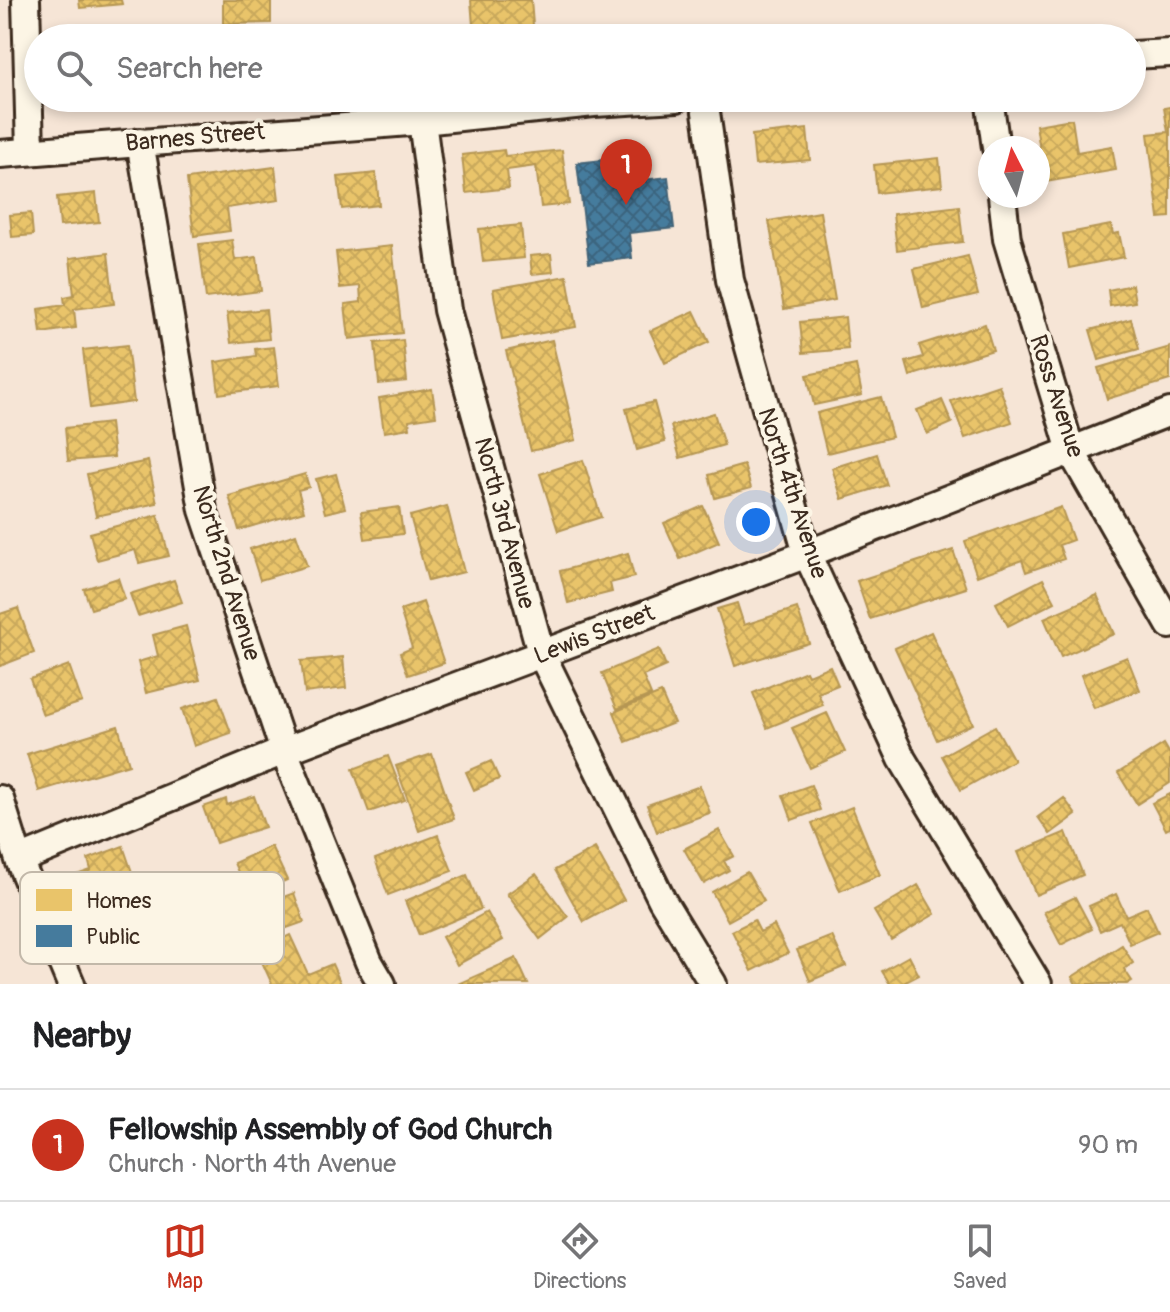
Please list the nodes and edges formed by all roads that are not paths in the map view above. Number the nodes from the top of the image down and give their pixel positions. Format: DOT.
graph roads {
  1 [pos="26,0"];
  2 [pos="27,24"];
  3 [pos="1170,53"];
  4 [pos="1146,54"];
  5 [pos="29,112"];
  6 [pos="508,112"];
  7 [pos="706,112"];
  8 [pos="991,112"];
  9 [pos="422,121"];
  10 [pos="994,136"];
  11 [pos="140,142"];
  12 [pos="30,151"];
  13 [pos="0,154"];
  14 [pos="1003,208"];
  15 [pos="1170,412"];
  16 [pos="1071,451"];
  17 [pos="807,554"];
  18 [pos="1170,625"];
  19 [pos="541,653"];
  20 [pos="284,751"];
  21 [pos="0,799"];
  22 [pos="19,860"];
  23 [pos="24,872"];
  24 [pos="63,964"];
  25 [pos="71,984"];
  26 [pos="382,984"];
  27 [pos="713,984"];
  28 [pos="1038,984"];
  1 -- 2 [label="street"];
  3 -- 4 [label="street"];
  5 -- 12 [label="street"];
  6 -- 9 [label="street, Barnes Street"];
  7 -- 17 [label="street, North 4th Avenue"];
  8 -- 10 [label="street"];
  9 -- 11 [label="street, Barnes Street"];
  9 -- 19 [label="street, North 3rd Avenue"];
  11 -- 12 [label="street, Barnes Street"];
  11 -- 20 [label="street, North 2nd Avenue"];
  12 -- 13 [label="street, Barnes Street"];
  14 -- 16 [label="street, Ross Avenue"];
  15 -- 16 [label="street, Lewis Street"];
  16 -- 17 [label="street, Lewis Street"];
  16 -- 18 [label="street, Ross Avenue"];
  17 -- 19 [label="street, Lewis Street"];
  17 -- 28 [label="street, North 4th Avenue"];
  19 -- 20 [label="street, Lewis Street"];
  19 -- 27 [label="street, North 3rd Avenue"];
  20 -- 22 [label="street, Lewis Street"];
  20 -- 26 [label="street, North 2nd Avenue"];
  21 -- 22 [label="street"];
  22 -- 23 [label="street"];
  24 -- 25 [label="street"];
}
